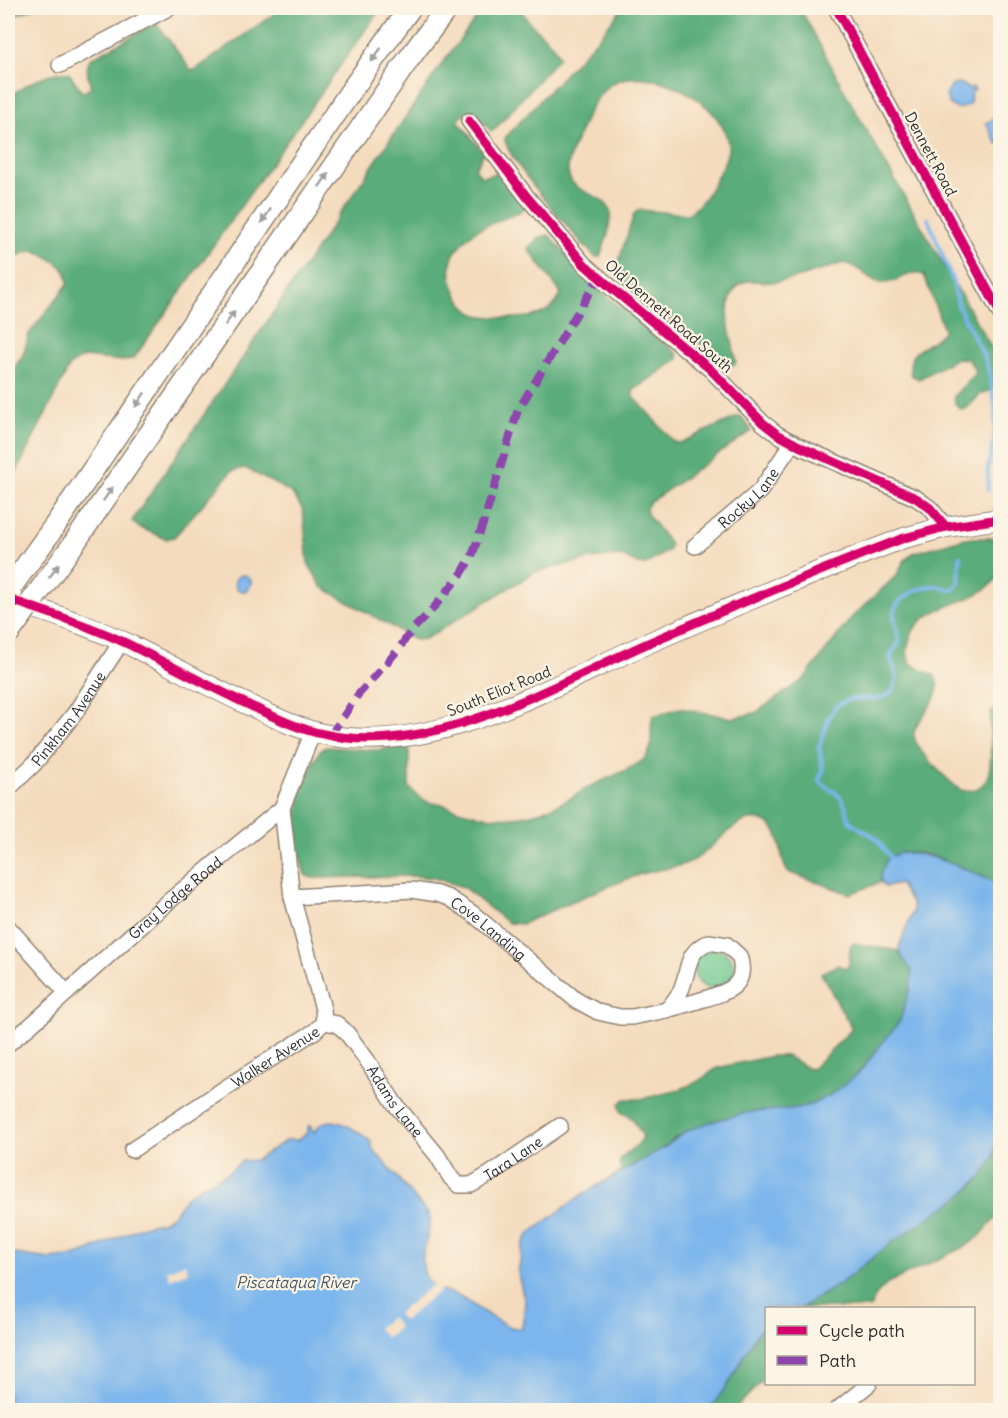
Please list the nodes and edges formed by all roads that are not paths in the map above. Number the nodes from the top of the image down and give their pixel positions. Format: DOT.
graph roads {
  1 [pos="168,8"];
  2 [pos="410,8"];
  3 [pos="447,8"];
  4 [pos="836,8"];
  5 [pos="60,65"];
  6 [pos="469,121"];
  7 [pos="1000,313"];
  8 [pos="793,442"];
  9 [pos="1000,519"];
  10 [pos="946,527"];
  11 [pos="695,546"];
  12 [pos="8,591"];
  13 [pos="8,599"];
  14 [pos="8,634"];
  15 [pos="123,641"];
  16 [pos="313,732"];
  17 [pos="8,789"];
  18 [pos="282,808"];
  19 [pos="292,897"];
  20 [pos="8,927"];
  21 [pos="66,992"];
  22 [pos="667,1010"];
  23 [pos="324,1022"];
  24 [pos="8,1044"];
  25 [pos="560,1126"];
  26 [pos="132,1150"];
  27 [pos="463,1186"];
  28 [pos="867,1385"];
  29 [pos="837,1410"];
  1 -- 5 [label="street"];
  2 -- 12 [label="highway, one-way"];
  14 -- 3 [label="highway, one-way, bridge"];
  4 -- 7 [label="street, Dennett Road"];
  6 -- 8 [label="street, Old Dennett Road South"];
  8 -- 10 [label="street, Old Dennett Road South"];
  8 -- 11 [label="street, Rocky Lane"];
  9 -- 10 [label="main road, South Eliot Road"];
  10 -- 16 [label="main road, South Eliot Road"];
  13 -- 15 [label="main road, South Eliot Road"];
  15 -- 16 [label="main road, South Eliot Road"];
  15 -- 17 [label="street, Pinkham Avenue"];
  16 -- 18 [label="street, Gray Lodge Road"];
  18 -- 19 [label="street, Walker Avenue"];
  18 -- 21 [label="street, Gray Lodge Road"];
  19 -- 22 [label="street, Cove Landing"];
  19 -- 23 [label="street, Walker Avenue"];
  20 -- 21 [label="street"];
  21 -- 24 [label="street, Gray Lodge Road"];
  22 -- 22 [label="street, Cove Landing"];
  23 -- 26 [label="street, Walker Avenue"];
  23 -- 27 [label="street, Adams Lane"];
  25 -- 27 [label="street, Tara Lane"];
  28 -- 29 [label="street"];
}
